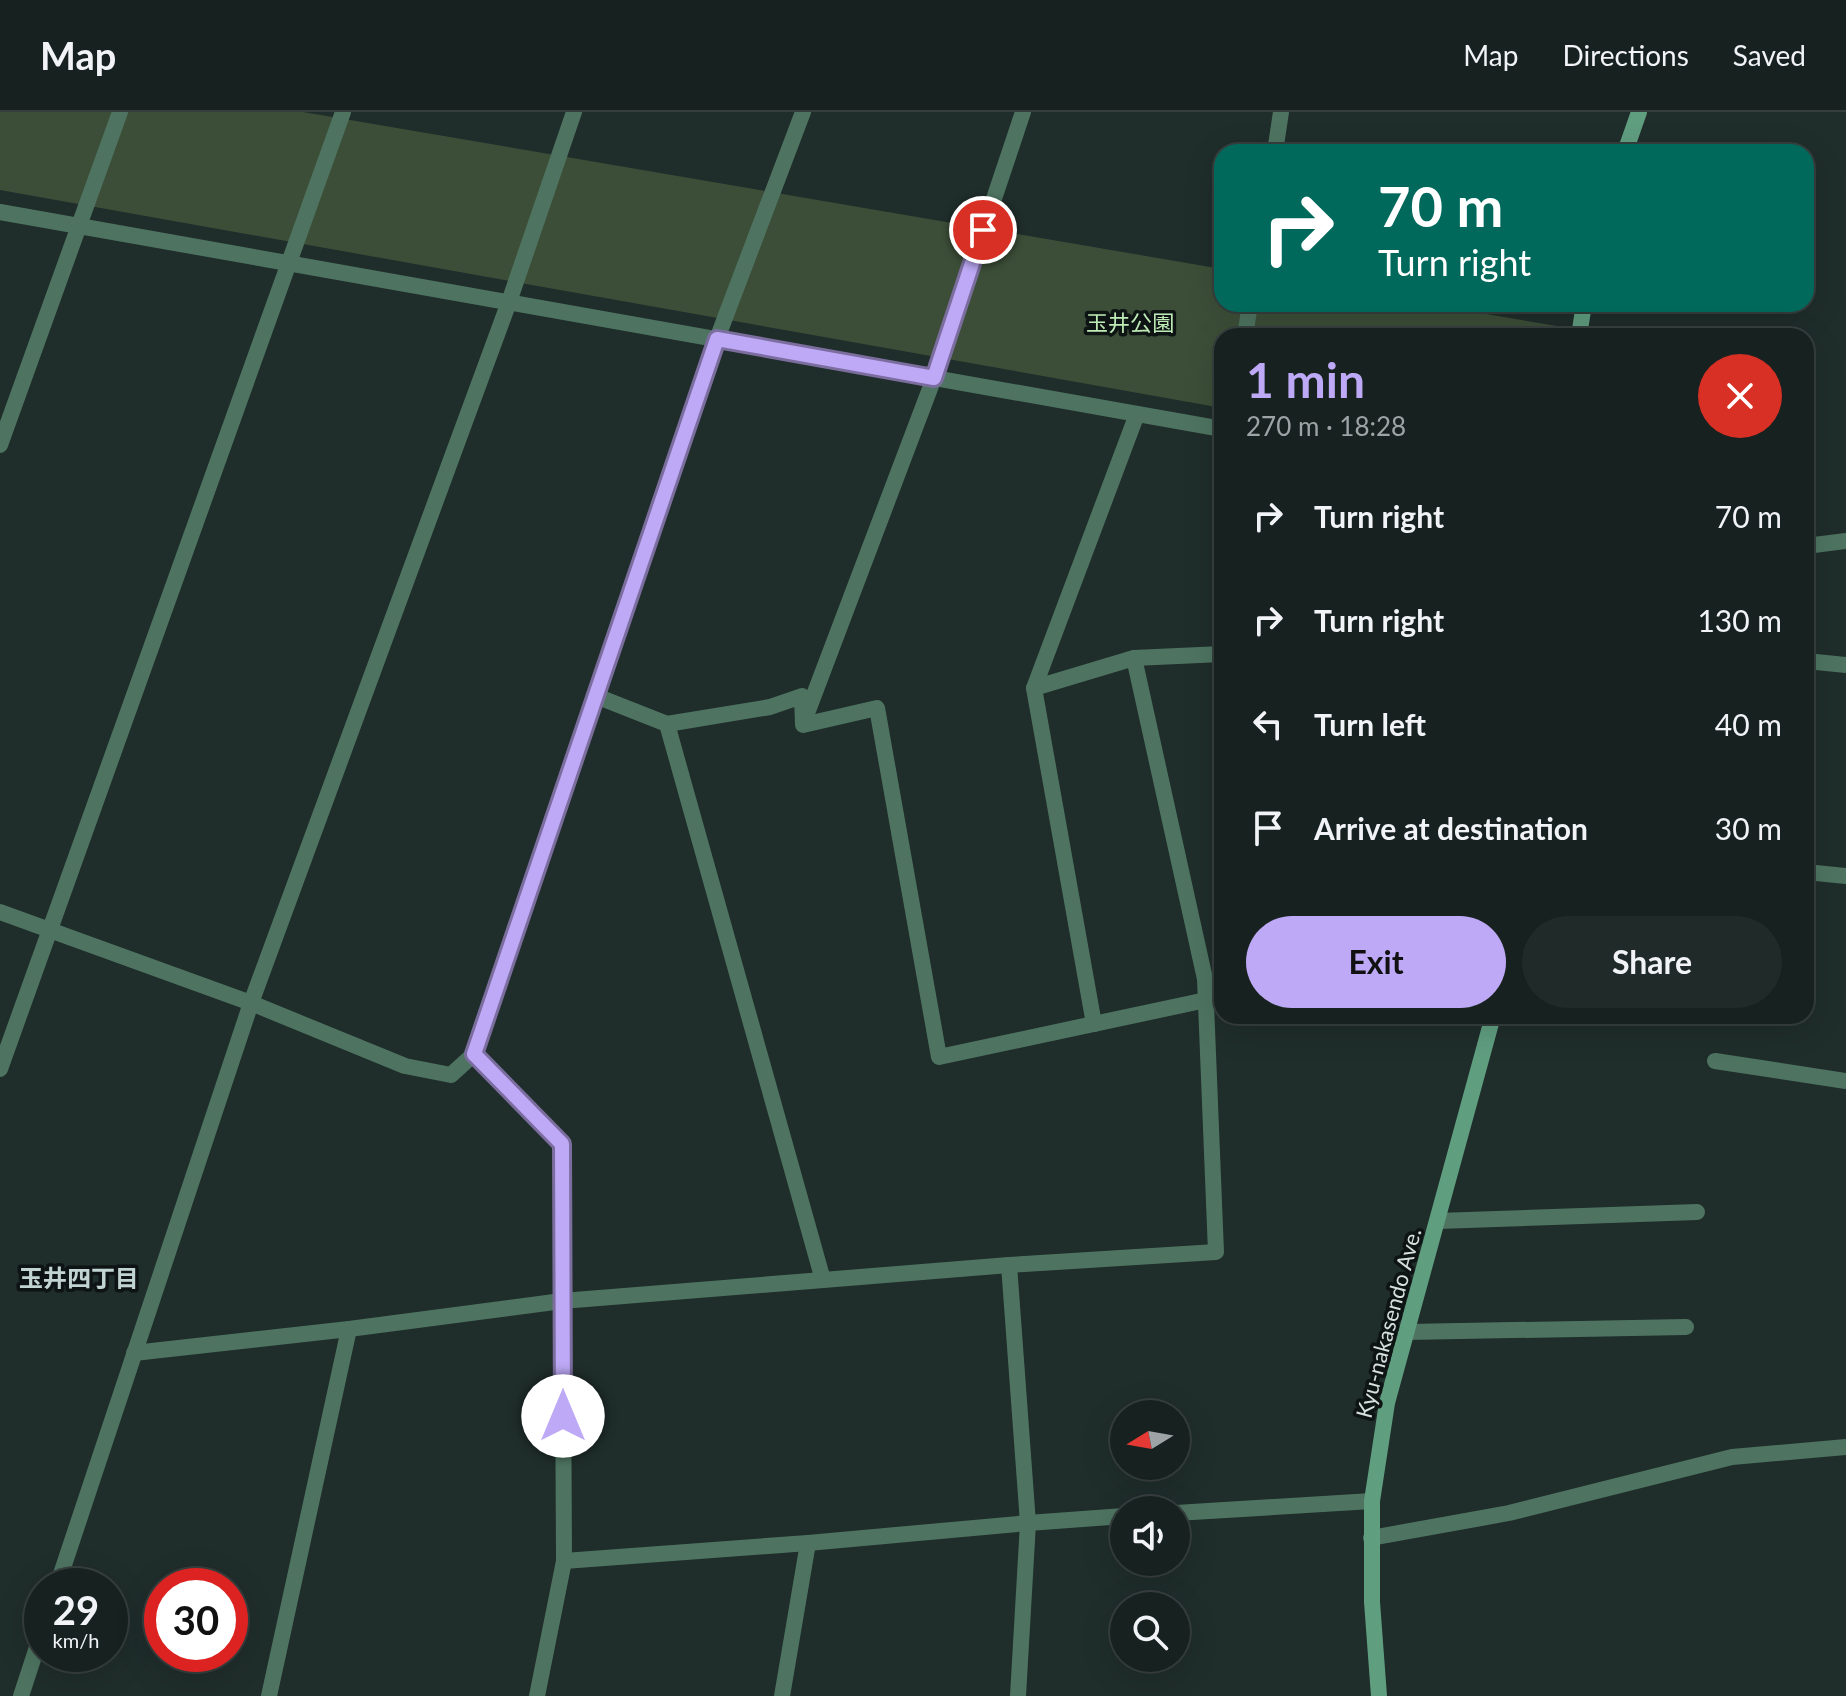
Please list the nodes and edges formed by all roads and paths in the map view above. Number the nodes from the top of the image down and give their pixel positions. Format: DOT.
graph roads {
  1 [pos="120,112"];
  2 [pos="343,112"];
  3 [pos="574,112"];
  4 [pos="803,112"];
  5 [pos="1023,112"];
  6 [pos="1281,112"];
  7 [pos="1639,112"];
  8 [pos="1276,144"];
  9 [pos="1628,144"];
  10 [pos="0,212"];
  11 [pos="79,226"];
  12 [pos="288,263"];
  13 [pos="509,302"];
  14 [pos="717,339"];
  15 [pos="934,378"];
  16 [pos="1137,414"];
  17 [pos="1214,428"];
  18 [pos="0,445"];
  19 [pos="1846,541"];
  20 [pos="1814,545"];
  21 [pos="1214,654"];
  22 [pos="1134,658"];
  23 [pos="1814,662"];
  24 [pos="1846,665"];
  25 [pos="1034,688"];
  26 [pos="596,696"];
  27 [pos="667,724"];
  28 [pos="803,725"];
  29 [pos="1814,873"];
  30 [pos="1846,876"];
  31 [pos="0,912"];
  32 [pos="49,929"];
  33 [pos="1206,1000"];
  34 [pos="251,1003"];
  35 [pos="1094,1024"];
  36 [pos="1491,1024"];
  37 [pos="474,1054"];
  38 [pos="1715,1061"];
  39 [pos="0,1069"];
  40 [pos="1846,1081"];
  41 [pos="1697,1212"];
  42 [pos="1438,1221"];
  43 [pos="1009,1265"];
  44 [pos="823,1280"];
  45 [pos="562,1301"];
  46 [pos="1686,1327"];
  47 [pos="349,1329"];
  48 [pos="1407,1332"];
  49 [pos="134,1353"];
  50 [pos="1846,1447"];
  51 [pos="1372,1501"];
  52 [pos="1190,1512"];
  53 [pos="1110,1517"];
  54 [pos="1028,1523"];
  55 [pos="1371,1538"];
  56 [pos="808,1543"];
  57 [pos="564,1561"];
  58 [pos="63,1568"];
  59 [pos="29,1672"];
  60 [pos="21,1696"];
  61 [pos="269,1696"];
  62 [pos="537,1696"];
  63 [pos="782,1696"];
  64 [pos="1018,1696"];
  65 [pos="1379,1696"];
  1 -- 11 [label="street"];
  2 -- 12 [label="street"];
  3 -- 13 [label="street"];
  4 -- 14 [label="street"];
  5 -- 15 [label="street"];
  6 -- 8 [label="street"];
  7 -- 9 [label="main road"];
  10 -- 11 [label="street"];
  11 -- 12 [label="street"];
  11 -- 18 [label="street"];
  12 -- 13 [label="street"];
  12 -- 32 [label="street"];
  13 -- 14 [label="street"];
  13 -- 34 [label="street"];
  14 -- 15 [label="street"];
  14 -- 26 [label="street"];
  15 -- 16 [label="street"];
  15 -- 28 [label="street"];
  16 -- 17 [label="street"];
  16 -- 25 [label="street"];
  19 -- 20 [label="street"];
  21 -- 22 [label="street"];
  22 -- 25 [label="street"];
  22 -- 33 [label="street"];
  23 -- 24 [label="street"];
  25 -- 35 [label="street"];
  26 -- 27 [label="street"];
  26 -- 37 [label="street"];
  27 -- 28 [label="street"];
  27 -- 44 [label="street"];
  28 -- 35 [label="street"];
  29 -- 30 [label="street"];
  31 -- 32 [label="street"];
  32 -- 34 [label="street"];
  32 -- 39 [label="street"];
  33 -- 35 [label="street"];
  33 -- 43 [label="street"];
  34 -- 37 [label="street"];
  34 -- 49 [label="street"];
  36 -- 42 [label="main road, Kyu-nakasendo Ave."];
  37 -- 45 [label="street"];
  38 -- 40 [label="street"];
  41 -- 42 [label="street"];
  42 -- 48 [label="main road, Kyu-nakasendo Ave."];
  43 -- 44 [label="street"];
  43 -- 54 [label="street"];
  44 -- 45 [label="street"];
  45 -- 47 [label="street"];
  45 -- 57 [label="street"];
  46 -- 48 [label="street"];
  47 -- 49 [label="street"];
  47 -- 61 [label="street"];
  48 -- 51 [label="main road, Kyu-nakasendo Ave."];
  49 -- 58 [label="street"];
  50 -- 55 [label="street"];
  51 -- 52 [label="street"];
  51 -- 55 [label="main road, Kyu-nakasendo Ave."];
  53 -- 54 [label="street"];
  54 -- 56 [label="street"];
  54 -- 64 [label="street"];
  55 -- 65 [label="main road, Kyu-nakasendo Ave."];
  56 -- 57 [label="street"];
  56 -- 63 [label="street"];
  57 -- 62 [label="street"];
  59 -- 60 [label="street"];
}
